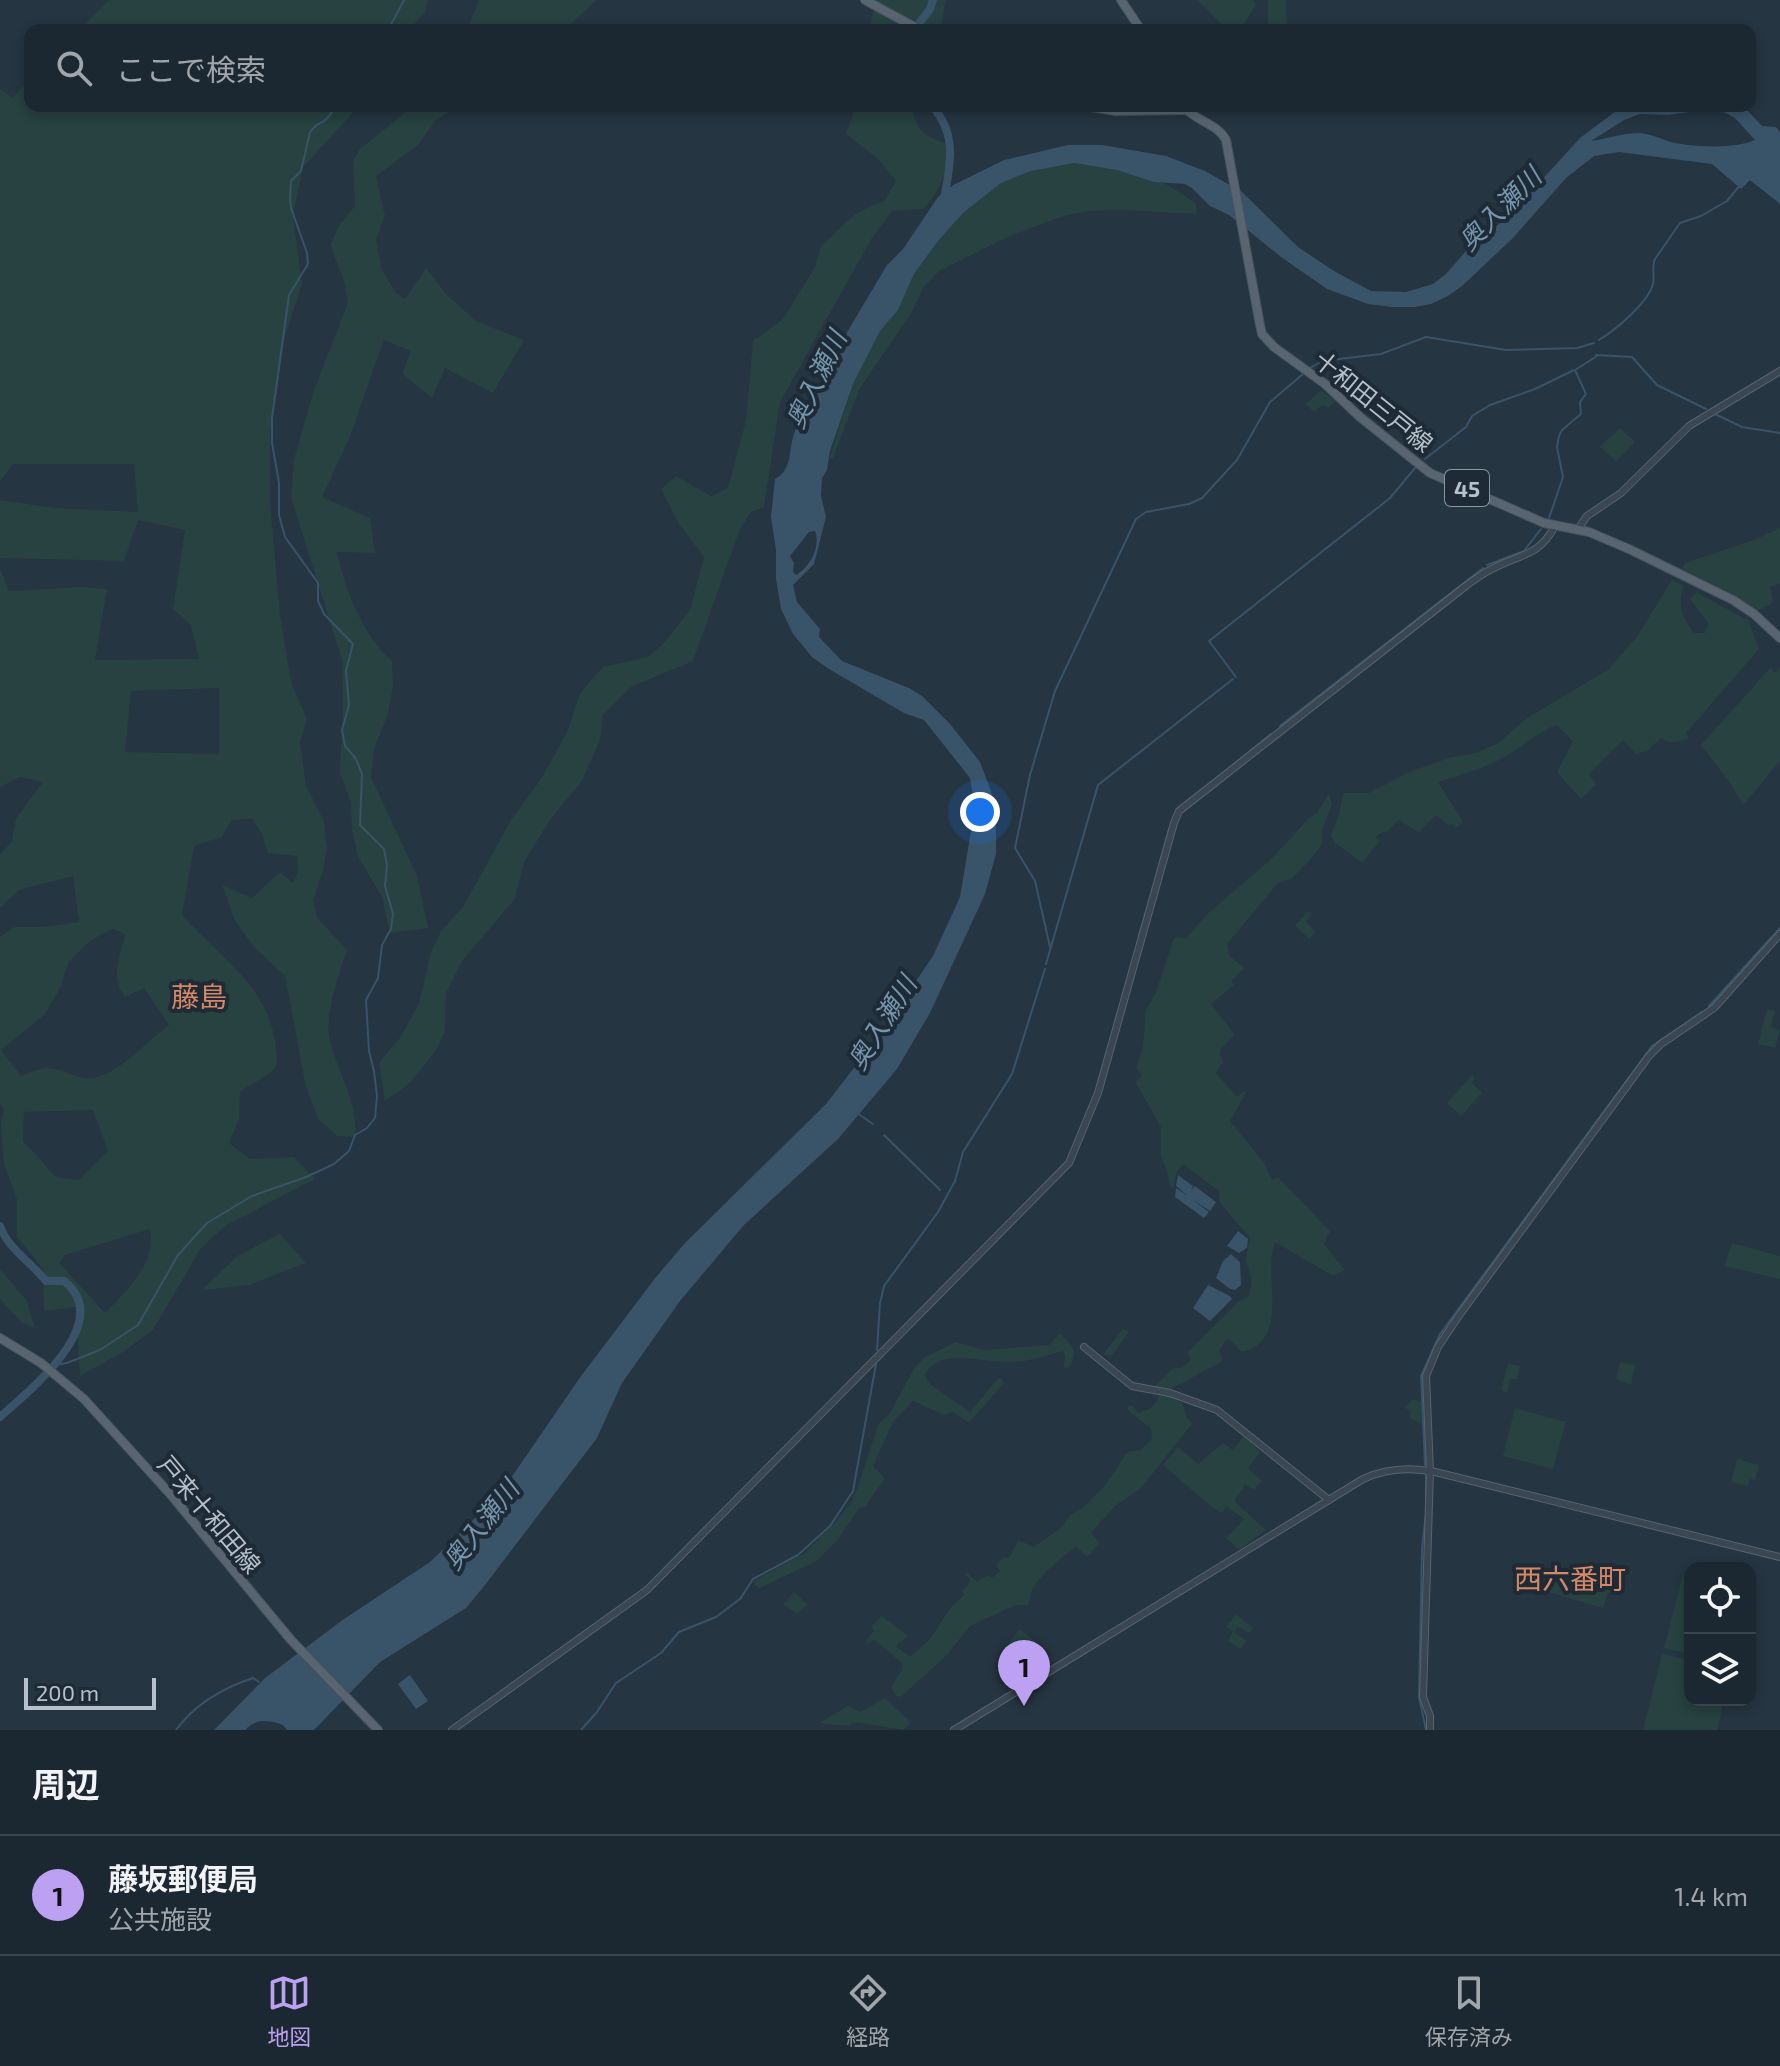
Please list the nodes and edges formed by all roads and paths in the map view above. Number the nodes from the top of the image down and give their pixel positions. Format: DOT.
graph roads {
  1 [pos="865,0"];
  2 [pos="1121,0"];
  3 [pos="910,24"];
  4 [pos="1137,24"];
  5 [pos="1187,112"];
  6 [pos="1780,371"];
  7 [pos="1555,526"];
  8 [pos="1578,529"];
  9 [pos="1780,638"];
  10 [pos="1780,934"];
  11 [pos="0,1338"];
  12 [pos="1084,1347"];
  13 [pos="1430,1471"];
  14 [pos="1329,1500"];
  15 [pos="1780,1557"];
  16 [pos="378,1730"];
  17 [pos="452,1730"];
  18 [pos="954,1730"];
  19 [pos="1430,1730"];
  1 -- 3 [label="main road"];
  2 -- 4 [label="main road"];
  5 -- 7 [label="main road, 十和田三戸線 / 45"];
  6 -- 8 [label="street"];
  7 -- 8 [label="main road, 十和田三戸線 / 45"];
  7 -- 17 [label="street"];
  8 -- 9 [label="main road, 十和田三戸線 / 45"];
  10 -- 13 [label="street"];
  11 -- 16 [label="main road, 戸来十和田線"];
  12 -- 14 [label="street"];
  13 -- 14 [label="street"];
  13 -- 15 [label="street"];
  13 -- 19 [label="street"];
  14 -- 18 [label="street"];
}
